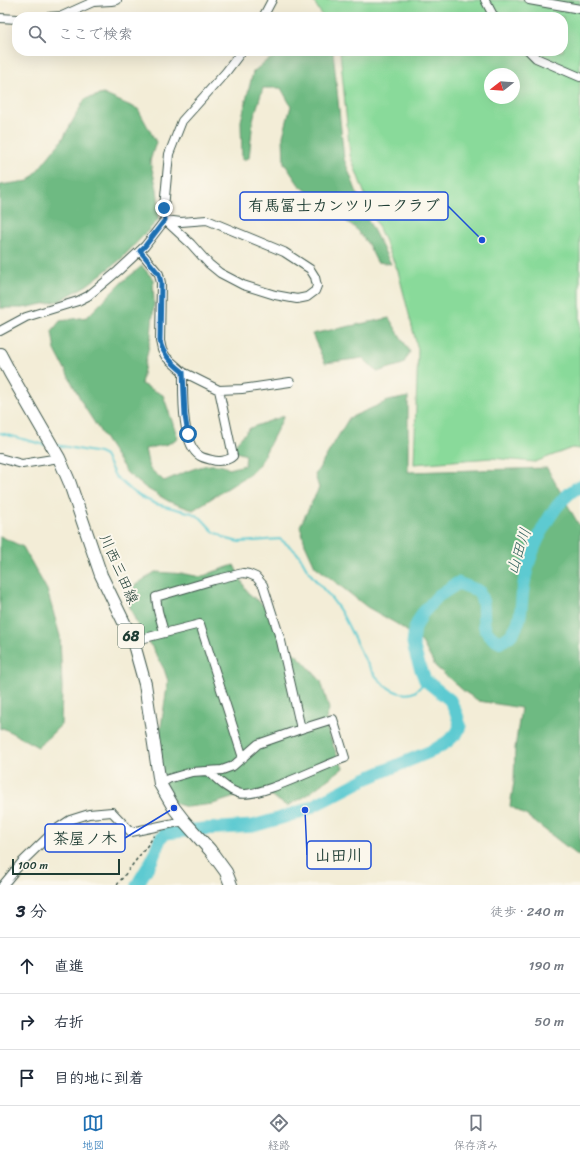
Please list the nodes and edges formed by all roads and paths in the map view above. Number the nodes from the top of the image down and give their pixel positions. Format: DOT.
graph roads {
  1 [pos="116,0"];
  2 [pos="272,0"];
  3 [pos="488,0"];
  4 [pos="529,0"];
  5 [pos="580,9"];
  6 [pos="71,12"];
  7 [pos="266,12"];
  8 [pos="492,12"];
  9 [pos="0,18"];
  10 [pos="12,19"];
  11 [pos="238,56"];
  12 [pos="534,56"];
  13 [pos="580,77"];
  14 [pos="165,220"];
  15 [pos="140,251"];
  16 [pos="0,331"];
  17 [pos="0,354"];
  18 [pos="183,372"];
  19 [pos="290,382"];
  20 [pos="219,390"];
  21 [pos="54,450"];
  22 [pos="0,458"];
  23 [pos="164,632"];
  24 [pos="133,641"];
  25 [pos="301,728"];
  26 [pos="243,758"];
  27 [pos="208,771"];
  28 [pos="160,784"];
  29 [pos="190,827"];
  30 [pos="157,828"];
  31 [pos="3,885"];
  32 [pos="117,885"];
  33 [pos="232,885"];
  1 -- 6 [label="street"];
  2 -- 7 [label="street"];
  3 -- 8 [label="street"];
  4 -- 5 [label="street"];
  9 -- 10 [label="street"];
  11 -- 14 [label="street"];
  12 -- 13 [label="street"];
  14 -- 14 [label="street"];
  14 -- 15 [label="street"];
  15 -- 16 [label="street"];
  15 -- 18 [label="street"];
  17 -- 21 [label="main road, 川西三田線 / 68"];
  18 -- 20 [label="street"];
  18 -- 20 [label="street"];
  19 -- 20 [label="street"];
  21 -- 22 [label="street"];
  21 -- 24 [label="main road, 川西三田線 / 68"];
  23 -- 24 [label="street"];
  23 -- 25 [label="street"];
  23 -- 26 [label="street"];
  24 -- 28 [label="main road, 川西三田線 / 68"];
  25 -- 26 [label="street"];
  25 -- 27 [label="street"];
  26 -- 27 [label="street"];
  27 -- 28 [label="street"];
  28 -- 29 [label="main road, 川西三田線 / 68"];
  29 -- 30 [label="street"];
  29 -- 33 [label="main road, 川西三田線 / 68"];
  30 -- 31 [label="street"];
  30 -- 32 [label="path"];
}
